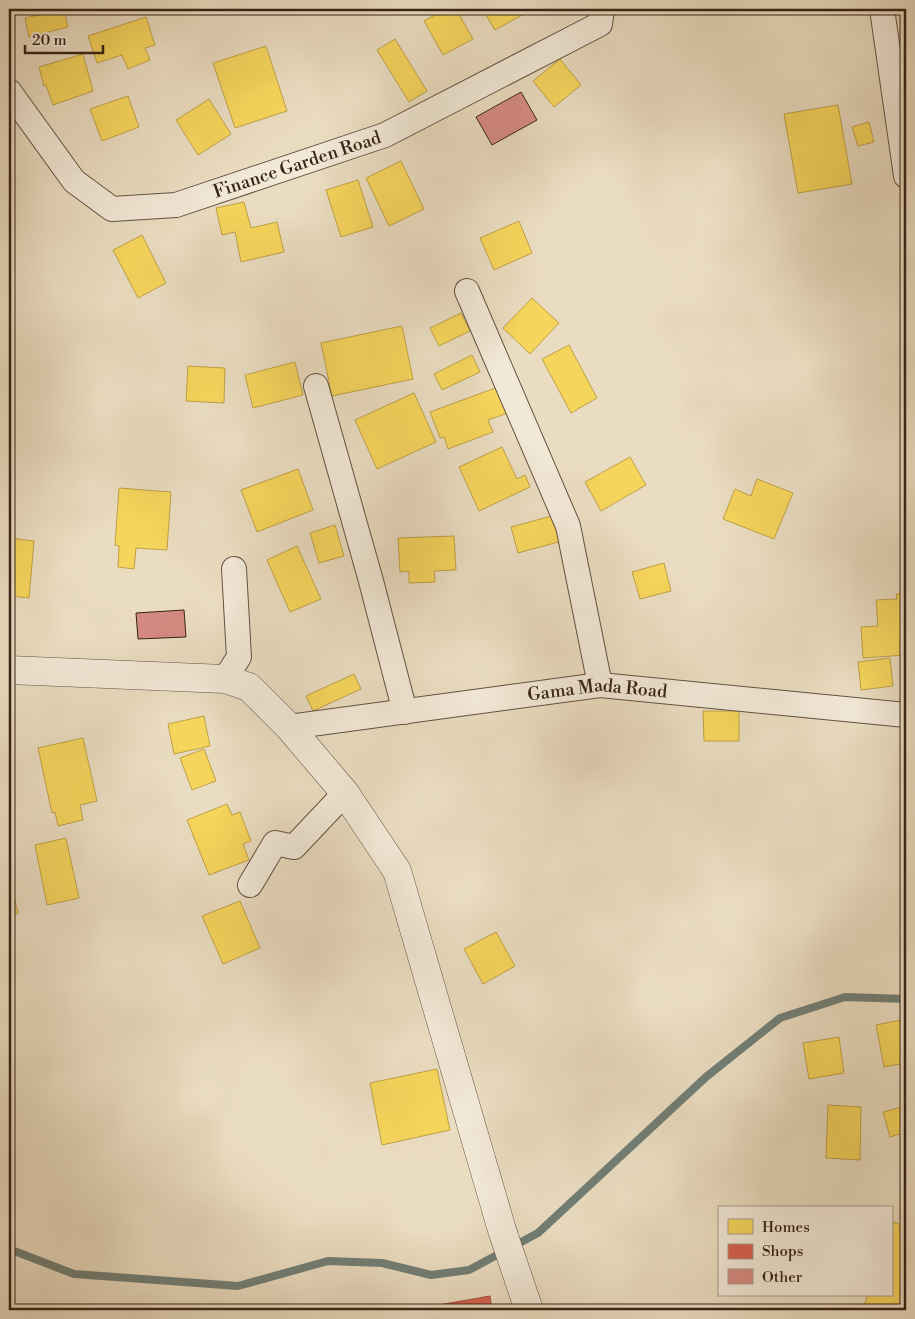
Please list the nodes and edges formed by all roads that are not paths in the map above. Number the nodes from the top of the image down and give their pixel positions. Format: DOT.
graph roads {
  1 [pos="602,9"];
  2 [pos="882,9"];
  3 [pos="9,91"];
  4 [pos="906,176"];
  5 [pos="467,290"];
  6 [pos="316,386"];
  7 [pos="234,569"];
  8 [pos="9,670"];
  9 [pos="225,679"];
  10 [pos="600,685"];
  11 [pos="405,712"];
  12 [pos="906,715"];
  13 [pos="289,727"];
  14 [pos="345,793"];
  15 [pos="250,886"];
  16 [pos="529,1310"];
  1 -- 3 [label="street, Finance Garden Road"];
  2 -- 4 [label="street"];
  5 -- 10 [label="street"];
  6 -- 11 [label="street"];
  7 -- 9 [label="street"];
  8 -- 9 [label="street"];
  9 -- 13 [label="street"];
  10 -- 11 [label="street, Gama Mada Road"];
  10 -- 12 [label="street, Gama Mada Road"];
  11 -- 13 [label="street, Gama Mada Road"];
  13 -- 14 [label="street"];
  14 -- 15 [label="street"];
  14 -- 16 [label="street"];
}
